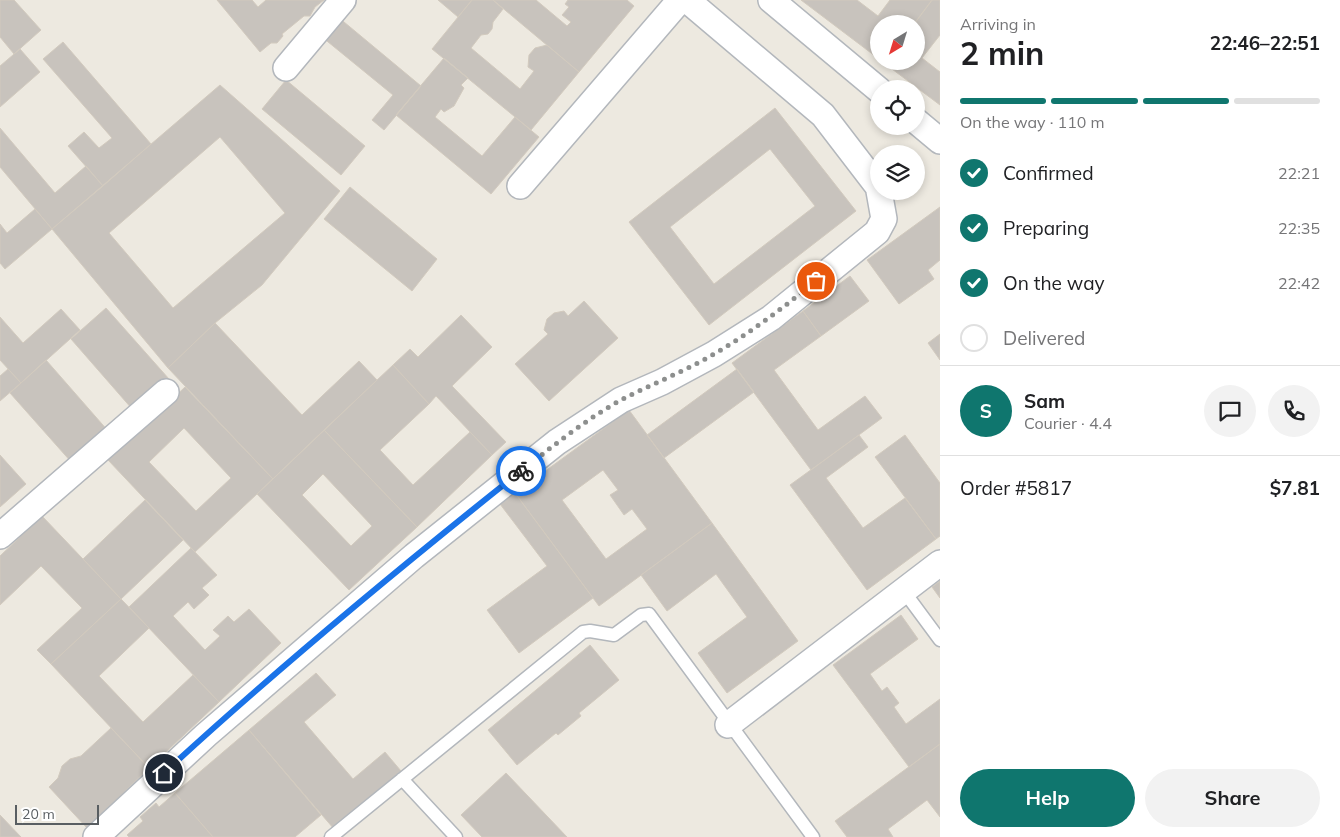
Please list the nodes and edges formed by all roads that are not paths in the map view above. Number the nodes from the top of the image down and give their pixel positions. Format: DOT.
graph roads {
  1 [pos="343,0"];
  2 [pos="680,0"];
  3 [pos="687,0"];
  4 [pos="771,0"];
  5 [pos="286,68"];
  6 [pos="870,82"];
  7 [pos="925,128"];
  8 [pos="940,141"];
  9 [pos="870,177"];
  10 [pos="520,186"];
  11 [pos="881,200"];
  12 [pos="166,392"];
  13 [pos="0,536"];
  14 [pos="940,563"];
  15 [pos="903,590"];
  16 [pos="940,640"];
  17 [pos="728,725"];
  18 [pos="402,779"];
  19 [pos="96,837"];
  20 [pos="331,837"];
  21 [pos="456,837"];
  22 [pos="813,837"];
  1 -- 5 [label="street"];
  2 -- 10 [label="street"];
  3 -- 9 [label="street"];
  4 -- 6 [label="street"];
  7 -- 8 [label="street"];
  11 -- 19 [label="street"];
  12 -- 13 [label="street"];
  14 -- 15 [label="street"];
  15 -- 16 [label="lane"];
  15 -- 17 [label="street"];
  17 -- 18 [label="lane"];
  17 -- 22 [label="lane"];
  18 -- 20 [label="lane"];
  18 -- 21 [label="lane"];
}
